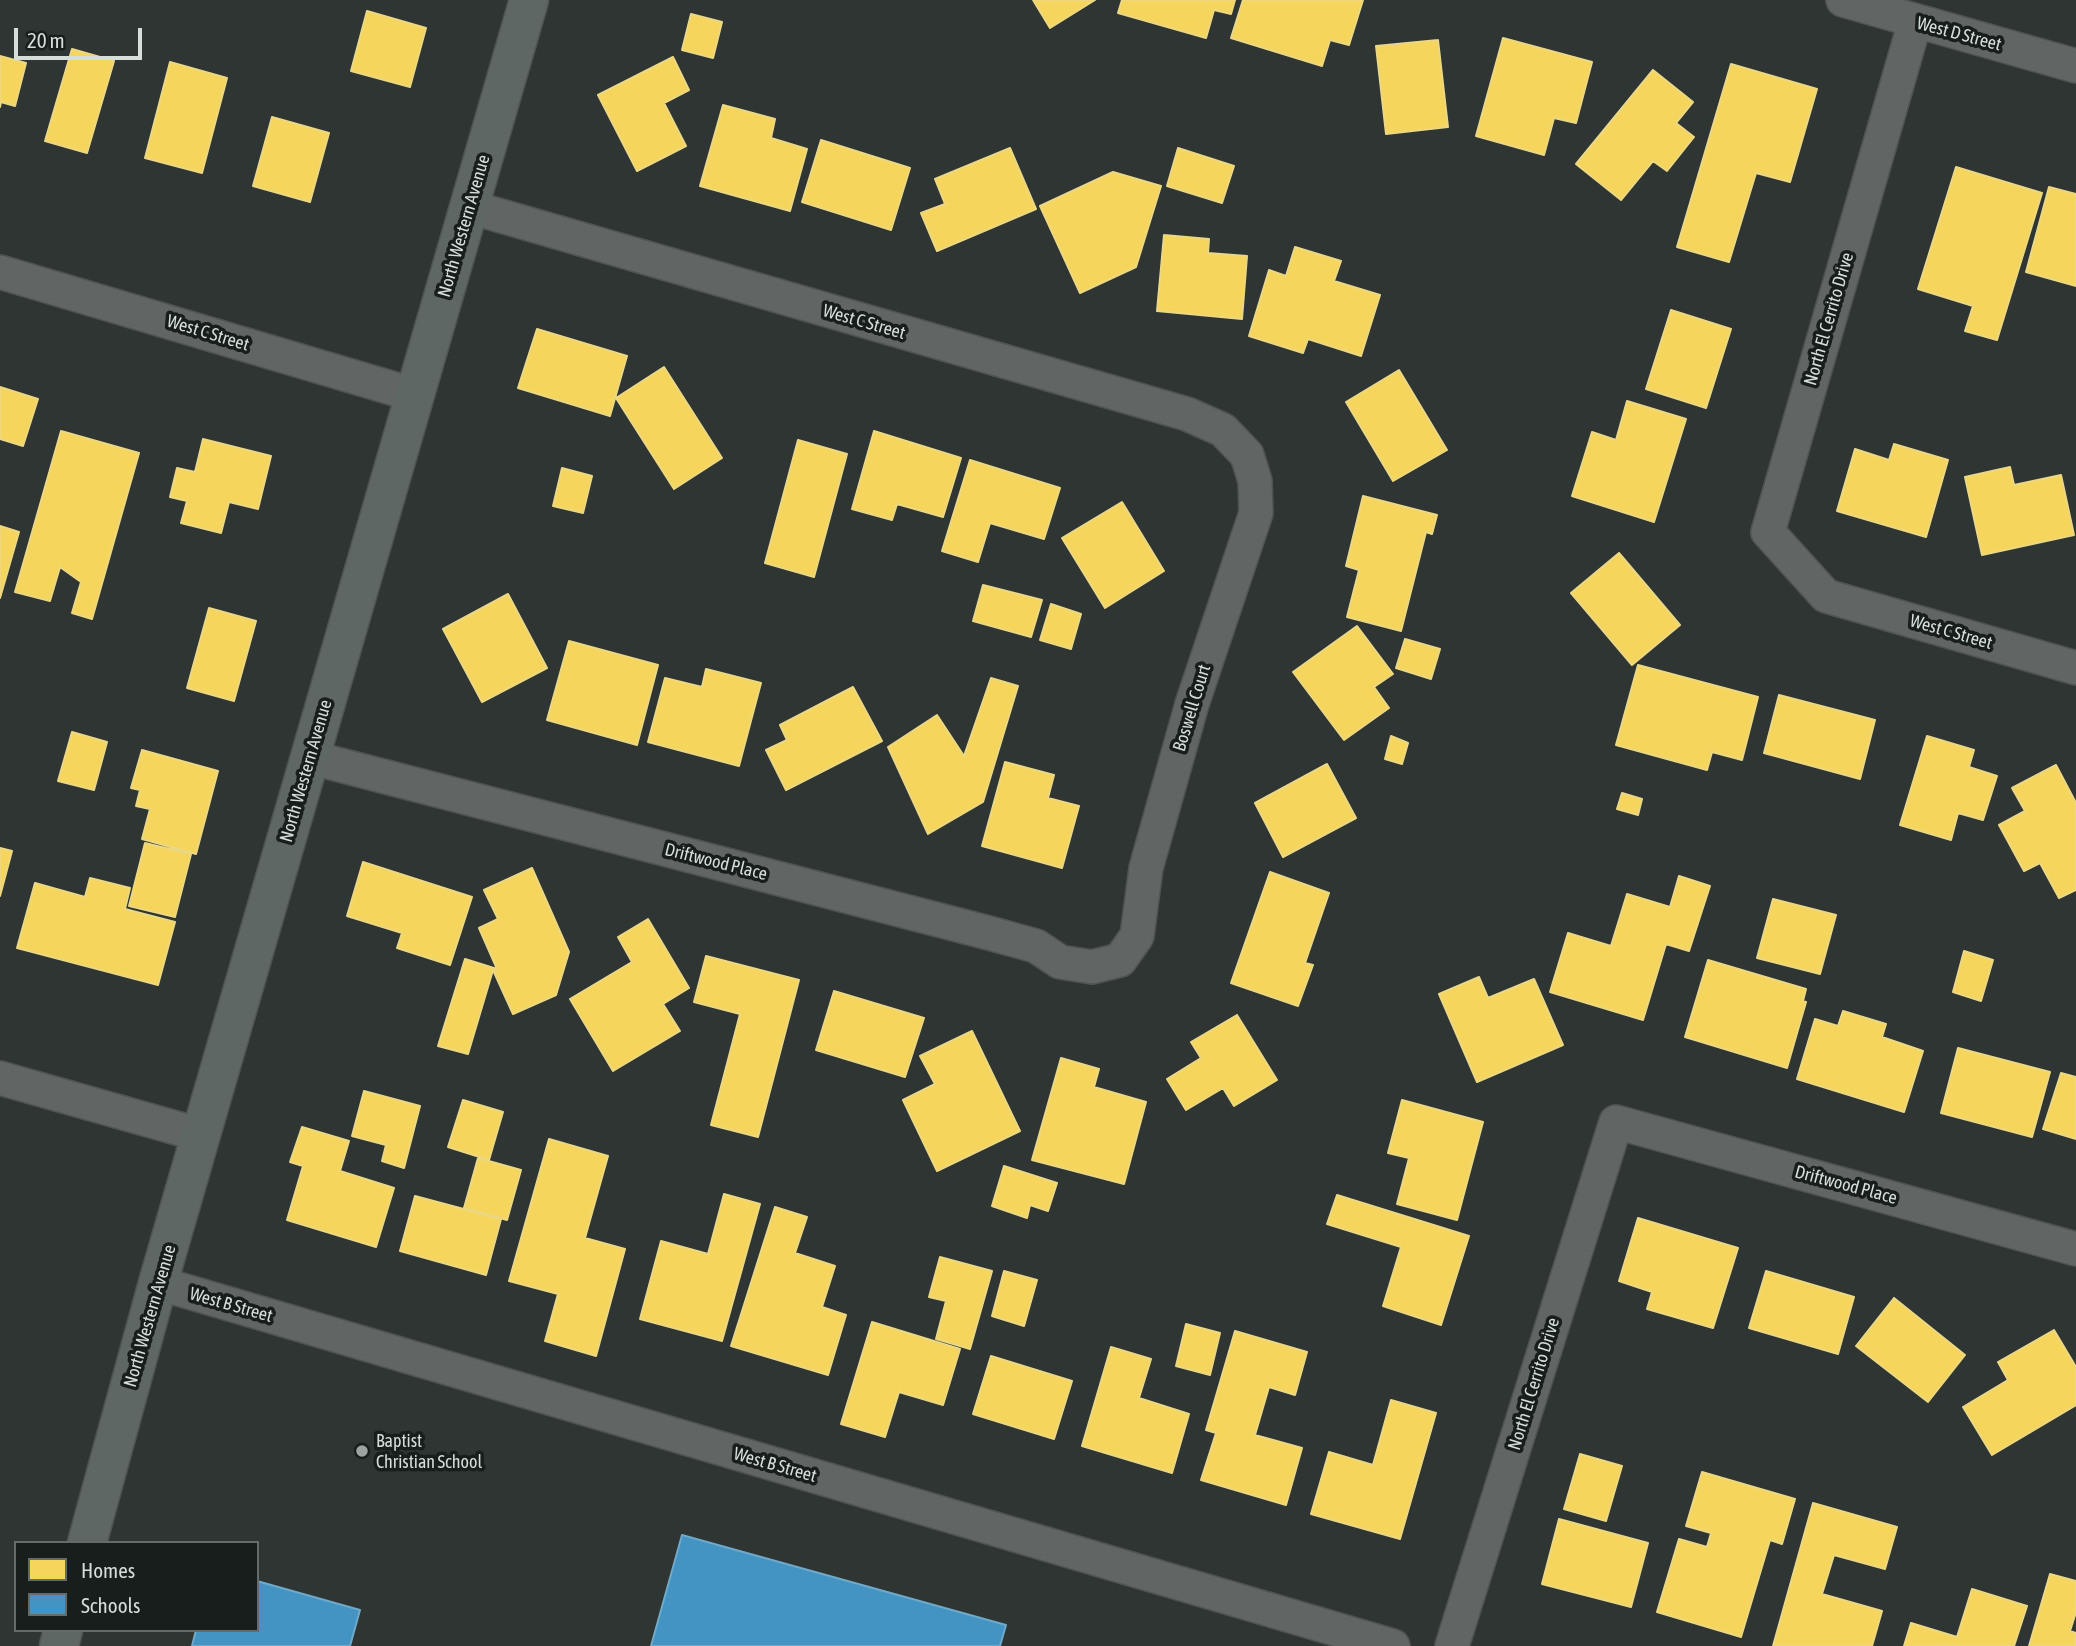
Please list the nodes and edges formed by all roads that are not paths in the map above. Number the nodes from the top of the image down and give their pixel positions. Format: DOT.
graph roads {
  1 [pos="529,0"];
  2 [pos="1843,0"];
  3 [pos="1915,22"];
  4 [pos="2076,66"];
  5 [pos="470,207"];
  6 [pos="0,272"];
  7 [pos="415,395"];
  8 [pos="1247,455"];
  9 [pos="1826,596"];
  10 [pos="2076,668"];
  11 [pos="309,757"];
  12 [pos="1120,960"];
  13 [pos="0,1078"];
  14 [pos="1616,1122"];
  15 [pos="201,1135"];
  16 [pos="2076,1249"];
  17 [pos="158,1283"];
  18 [pos="88,1541"];
  19 [pos="1393,1646"];
  20 [pos="1452,1646"];
  1 -- 5 [label="main road, North Western Avenue"];
  2 -- 3 [label="street, West D Street"];
  3 -- 4 [label="street, West D Street"];
  3 -- 9 [label="street, North El Cerrito Drive"];
  5 -- 7 [label="main road, North Western Avenue"];
  5 -- 8 [label="street, West C Street"];
  6 -- 7 [label="street, West C Street"];
  7 -- 11 [label="main road, North Western Avenue"];
  8 -- 12 [label="street, Boswell Court"];
  9 -- 10 [label="street, West C Street"];
  11 -- 12 [label="street, Driftwood Place"];
  11 -- 15 [label="main road, North Western Avenue"];
  13 -- 15 [label="street"];
  14 -- 16 [label="street, Driftwood Place"];
  14 -- 20 [label="street, North El Cerrito Drive"];
  15 -- 17 [label="main road, North Western Avenue"];
  17 -- 18 [label="main road, North Western Avenue"];
  17 -- 19 [label="street, West B Street"];
}
